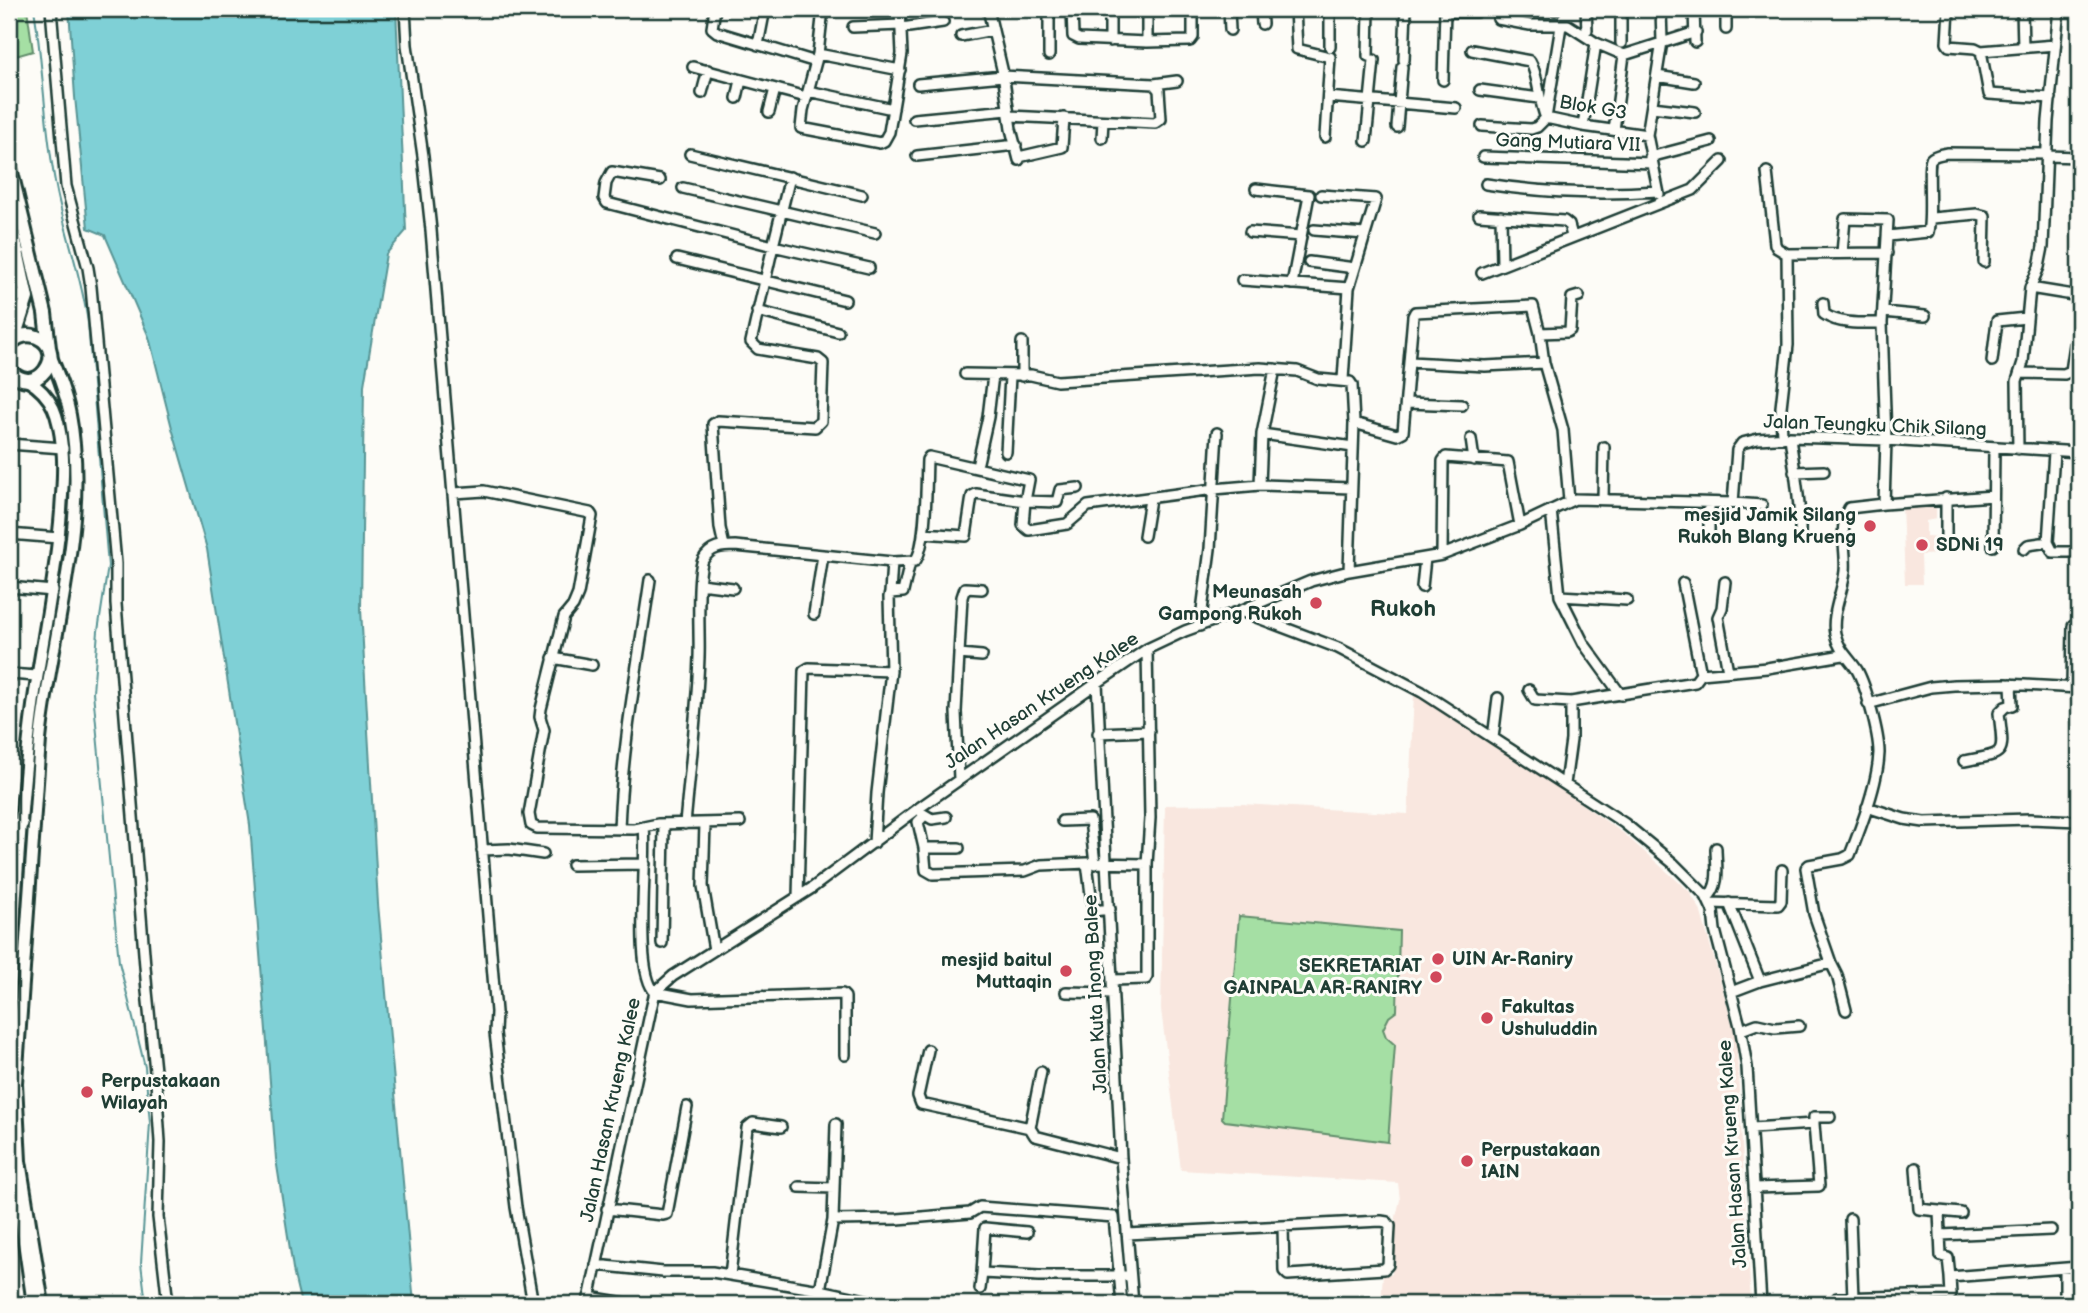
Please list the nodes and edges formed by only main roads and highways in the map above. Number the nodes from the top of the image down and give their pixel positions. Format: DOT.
graph roads {
  1 [pos="9,164"];
  2 [pos="9,214"];
  3 [pos="12,245"];
  4 [pos="11,343"];
  5 [pos="50,351"];
  6 [pos="9,369"];
  7 [pos="19,380"];
  8 [pos="34,739"];
  9 [pos="10,939"];
  10 [pos="9,985"];
  11 [pos="9,998"];
  12 [pos="9,1138"];
  13 [pos="33,1304"];
  14 [pos="43,1304"];
  1 -- 5 [label="highway"];
  2 -- 3 [label="highway"];
  3 -- 4 [label="highway"];
  4 -- 5 [label="highway"];
  5 -- 7 [label="highway"];
  5 -- 8 [label="main road"];
  6 -- 7 [label="highway"];
  7 -- 8 [label="main road"];
  8 -- 9 [label="main road"];
  8 -- 14 [label="main road"];
  9 -- 10 [label="main road"];
  10 -- 11 [label="main road"];
  12 -- 13 [label="main road"];
}
